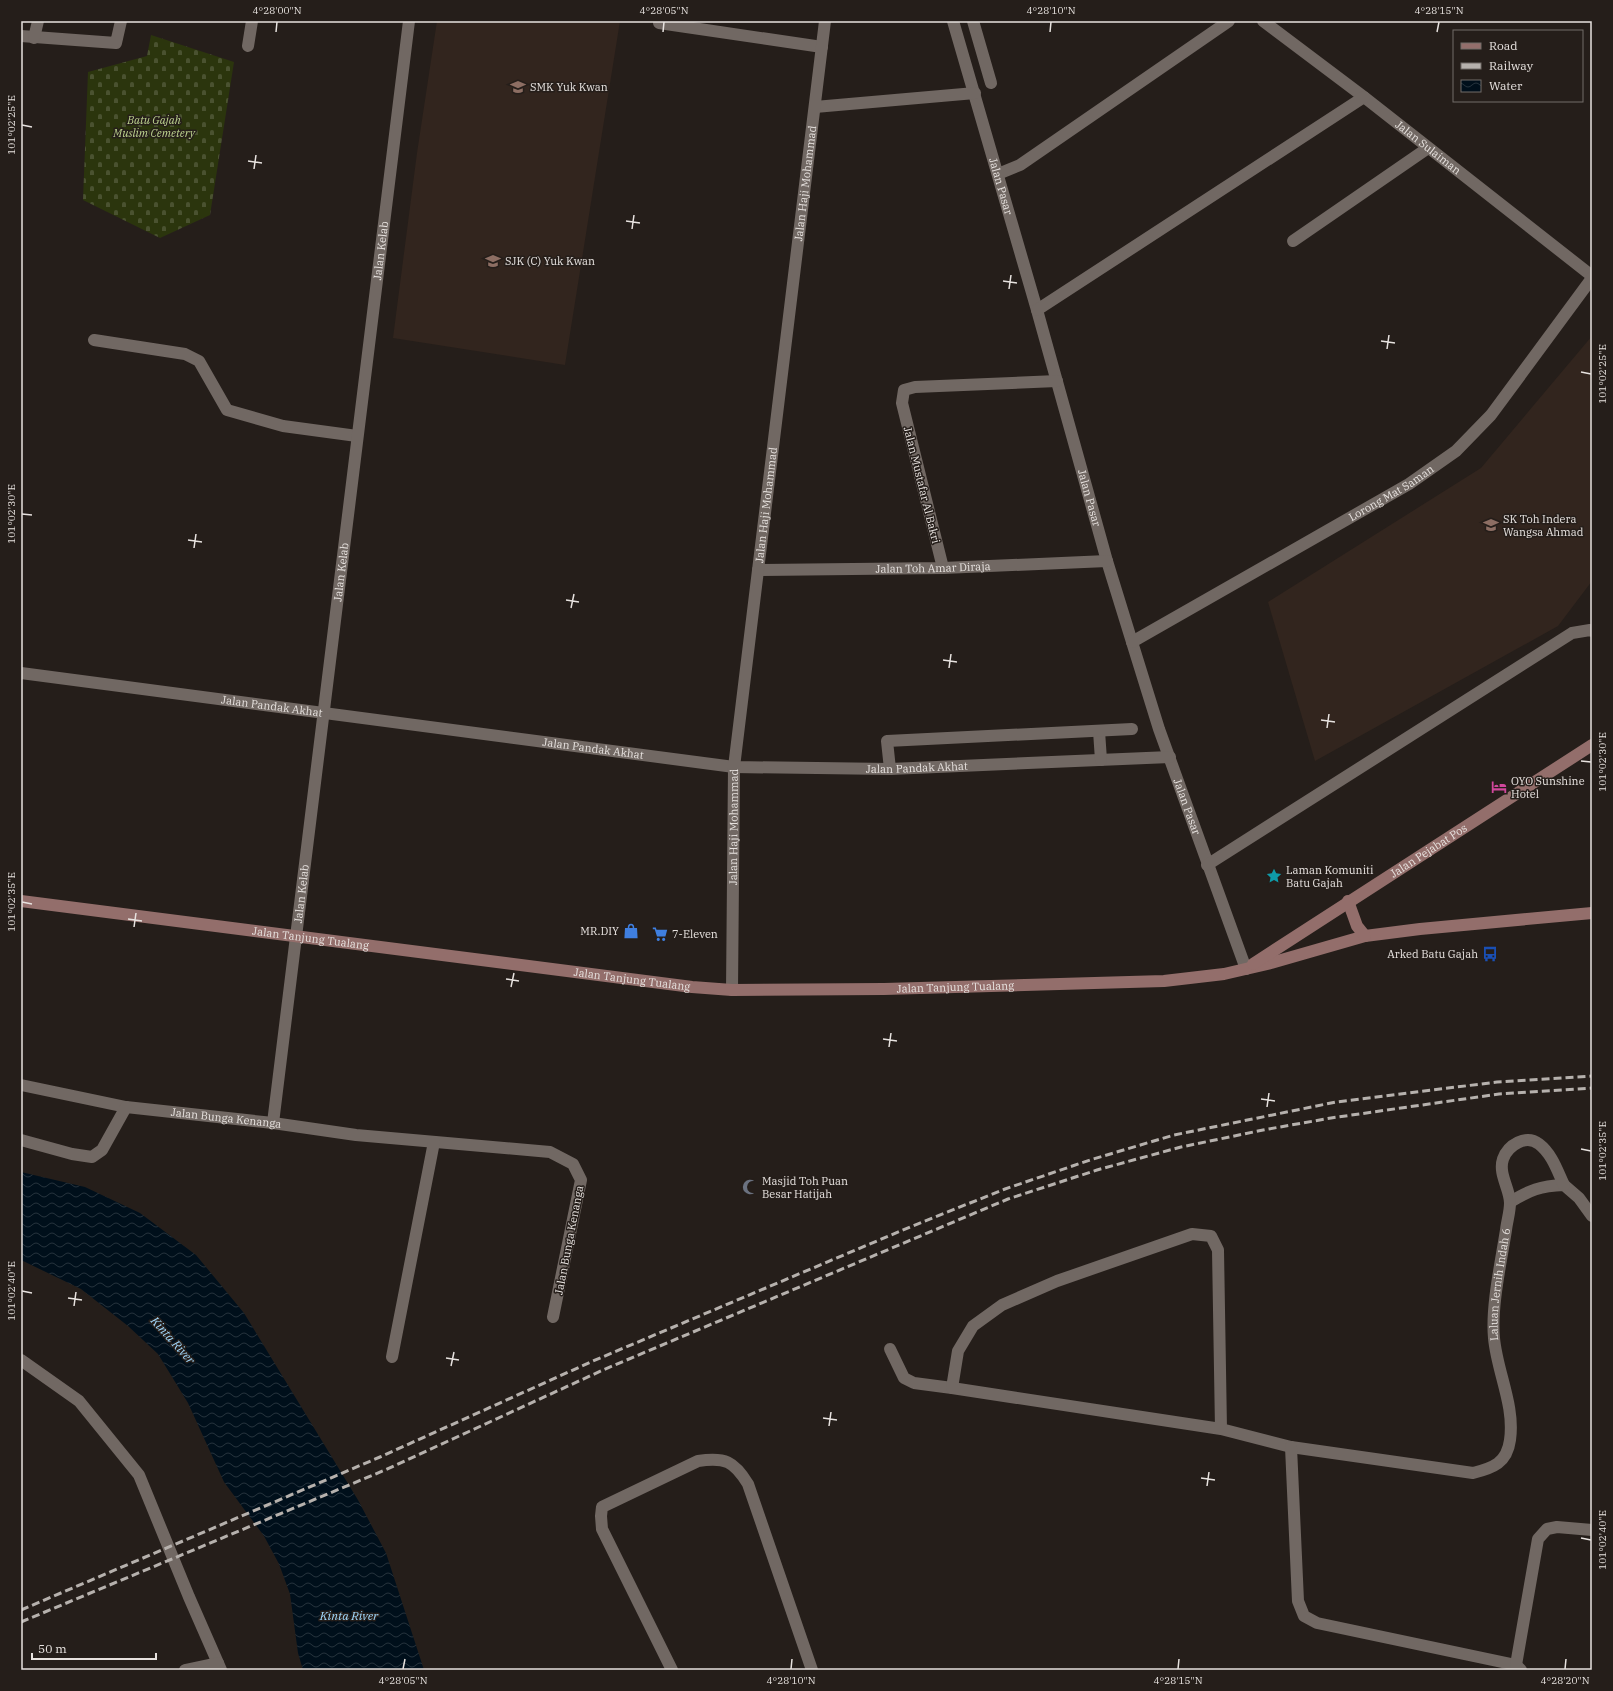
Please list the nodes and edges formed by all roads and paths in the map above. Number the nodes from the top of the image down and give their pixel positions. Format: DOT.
graph roads {
  1 [pos="38,21"];
  2 [pos="121,21"];
  3 [pos="252,21"];
  4 [pos="409,21"];
  5 [pos="825,21"];
  6 [pos="953,21"];
  7 [pos="973,21"];
  8 [pos="1229,21"];
  9 [pos="1263,21"];
  10 [pos="659,23"];
  11 [pos="21,36"];
  12 [pos="34,38"];
  13 [pos="248,46"];
  14 [pos="822,47"];
  15 [pos="991,83"];
  16 [pos="975,93"];
  17 [pos="1364,97"];
  18 [pos="815,107"];
  19 [pos="1428,148"];
  20 [pos="998,174"];
  21 [pos="1293,241"];
  22 [pos="1592,277"];
  23 [pos="1037,310"];
  24 [pos="94,340"];
  25 [pos="1057,381"];
  26 [pos="357,436"];
  27 [pos="1107,561"];
  28 [pos="943,568"];
  29 [pos="758,570"];
  30 [pos="1592,631"];
  31 [pos="1132,642"];
  32 [pos="21,673"];
  33 [pos="323,712"];
  34 [pos="1132,729"];
  35 [pos="1099,731"];
  36 [pos="1592,745"];
  37 [pos="1170,757"];
  38 [pos="1101,760"];
  39 [pos="734,767"];
  40 [pos="890,768"];
  41 [pos="1207,864"];
  42 [pos="21,901"];
  43 [pos="1348,901"];
  44 [pos="1592,913"];
  45 [pos="296,936"];
  46 [pos="1365,936"];
  47 [pos="1246,969"];
  48 [pos="732,990"];
  49 [pos="21,1085"];
  50 [pos="126,1106"];
  51 [pos="273,1122"];
  52 [pos="21,1140"];
  53 [pos="434,1142"];
  54 [pos="1564,1185"];
  55 [pos="1510,1202"];
  56 [pos="1592,1216"];
  57 [pos="553,1317"];
  58 [pos="890,1349"];
  59 [pos="392,1357"];
  60 [pos="21,1360"];
  61 [pos="952,1388"];
  62 [pos="1221,1429"];
  63 [pos="1291,1447"];
  64 [pos="1592,1530"];
  65 [pos="219,1666"];
  66 [pos="1518,1667"];
  67 [pos="186,1670"];
  68 [pos="672,1670"];
  69 [pos="812,1670"];
  1 -- 12 [label="street"];
  2 -- 12 [label="street"];
  3 -- 13 [label="street"];
  4 -- 26 [label="street, Jalan Kelab"];
  5 -- 14 [label="street, Jalan Haji Mohammad"];
  6 -- 16 [label="street, Jalan Pasar"];
  7 -- 15 [label="street"];
  8 -- 20 [label="street"];
  9 -- 17 [label="street, Jalan Sulaiman"];
  10 -- 14 [label="street"];
  11 -- 12 [label="street"];
  14 -- 18 [label="street, Jalan Haji Mohammad"];
  16 -- 18 [label="street"];
  16 -- 20 [label="street, Jalan Pasar"];
  17 -- 19 [label="street, Jalan Sulaiman"];
  17 -- 23 [label="street"];
  18 -- 29 [label="street, Jalan Haji Mohammad"];
  19 -- 21 [label="street"];
  19 -- 22 [label="street, Jalan Sulaiman"];
  20 -- 23 [label="street, Jalan Pasar"];
  22 -- 31 [label="street, Lorong Mat Saman"];
  23 -- 25 [label="street, Jalan Pasar"];
  24 -- 26 [label="street"];
  25 -- 27 [label="street, Jalan Pasar"];
  25 -- 28 [label="street, Jalan Mustafar Al Bakri"];
  26 -- 33 [label="street, Jalan Kelab"];
  27 -- 28 [label="street, Jalan Toh Amar Diraja"];
  27 -- 31 [label="street, Jalan Pasar"];
  28 -- 29 [label="street, Jalan Toh Amar Diraja"];
  29 -- 39 [label="street, Jalan Haji Mohammad"];
  30 -- 41 [label="street"];
  31 -- 37 [label="street, Jalan Pasar"];
  32 -- 33 [label="street, Jalan Pandak Akhat"];
  33 -- 39 [label="street, Jalan Pandak Akhat"];
  33 -- 45 [label="street, Jalan Kelab"];
  34 -- 35 [label="street"];
  35 -- 38 [label="street"];
  35 -- 40 [label="street"];
  36 -- 43 [label="main road, Jalan Pejabat Pos"];
  37 -- 38 [label="street, Jalan Pandak Akhat"];
  37 -- 41 [label="street, Jalan Pasar"];
  38 -- 40 [label="street, Jalan Pandak Akhat"];
  39 -- 40 [label="street, Jalan Pandak Akhat"];
  39 -- 48 [label="street, Jalan Haji Mohammad"];
  41 -- 47 [label="street, Jalan Pasar"];
  42 -- 45 [label="main road, Jalan Tanjung Tualang"];
  43 -- 46 [label="main road"];
  43 -- 47 [label="main road, Jalan Pejabat Pos"];
  44 -- 46 [label="main road, Jalan Tanjung Tualang"];
  45 -- 48 [label="main road, Jalan Tanjung Tualang"];
  45 -- 51 [label="street, Jalan Kelab"];
  46 -- 47 [label="main road, Jalan Tanjung Tualang"];
  47 -- 48 [label="main road, Jalan Tanjung Tualang"];
  49 -- 50 [label="street, Jalan Bunga Kenanga"];
  50 -- 51 [label="street, Jalan Bunga Kenanga"];
  50 -- 52 [label="street"];
  51 -- 53 [label="street, Jalan Bunga Kenanga"];
  53 -- 57 [label="street, Jalan Bunga Kenanga"];
  53 -- 59 [label="street"];
  54 -- 55 [label="street"];
  54 -- 55 [label="street"];
  54 -- 56 [label="street"];
  55 -- 63 [label="street, Laluan Jernih Indah 6"];
  58 -- 61 [label="street"];
  60 -- 65 [label="street"];
  61 -- 62 [label="street"];
  61 -- 62 [label="street"];
  62 -- 63 [label="street"];
  63 -- 66 [label="street"];
  64 -- 66 [label="street"];
  65 -- 67 [label="street"];
  68 -- 69 [label="street"];
}
